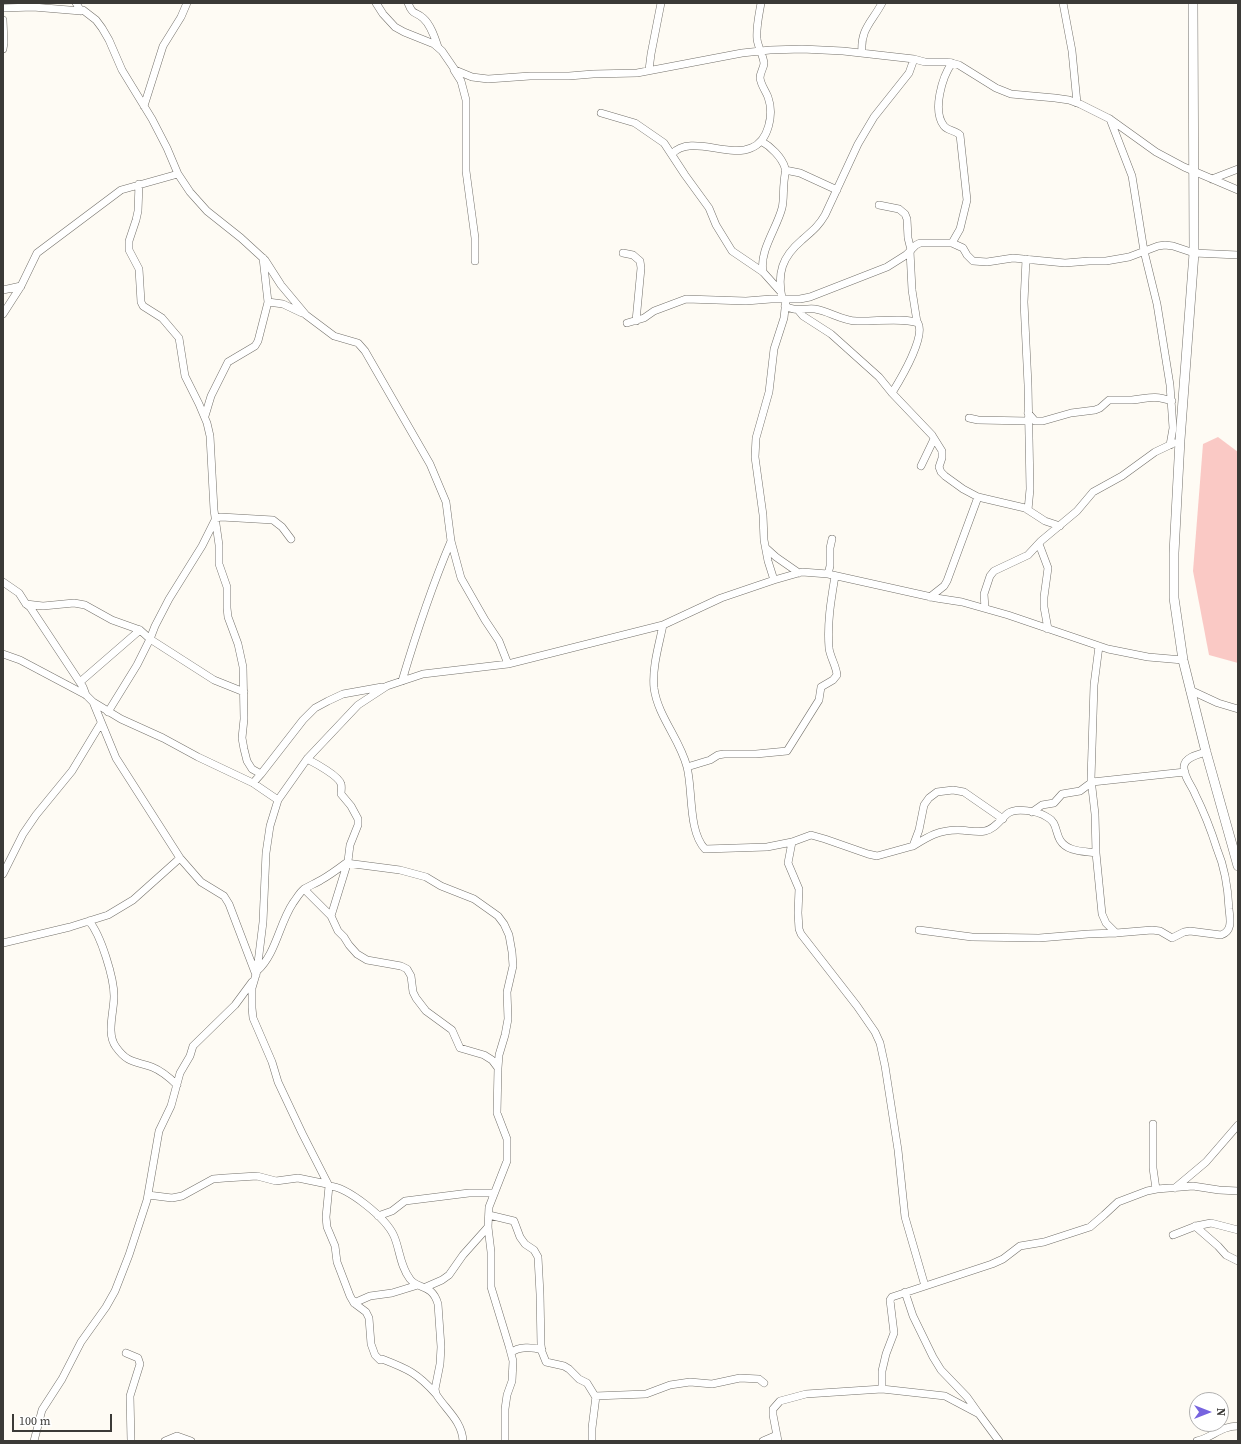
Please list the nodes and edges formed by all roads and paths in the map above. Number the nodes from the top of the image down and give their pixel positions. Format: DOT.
graph roads {
  1 [pos="57,3"];
  2 [pos="76,3"];
  3 [pos="376,3"];
  4 [pos="408,3"];
  5 [pos="661,3"];
  6 [pos="761,3"];
  7 [pos="882,3"];
  8 [pos="1063,3"];
  9 [pos="1193,3"];
  10 [pos="185,4"];
  11 [pos="3,8"];
  12 [pos="63,10"];
  13 [pos="81,12"];
  14 [pos="3,20"];
  15 [pos="438,47"];
  16 [pos="3,49"];
  17 [pos="760,51"];
  18 [pos="862,53"];
  19 [pos="914,59"];
  20 [pos="952,63"];
  21 [pos="451,64"];
  22 [pos="649,70"];
  23 [pos="1077,103"];
  24 [pos="144,106"];
  25 [pos="601,113"];
  26 [pos="1110,119"];
  27 [pos="761,141"];
  28 [pos="672,154"];
  29 [pos="1238,169"];
  30 [pos="785,170"];
  31 [pos="1194,171"];
  32 [pos="178,174"];
  33 [pos="1212,179"];
  34 [pos="139,184"];
  35 [pos="837,190"];
  36 [pos="1238,190"];
  37 [pos="879,205"];
  38 [pos="952,243"];
  39 [pos="910,251"];
  40 [pos="1144,251"];
  41 [pos="623,253"];
  42 [pos="1194,254"];
  43 [pos="1238,255"];
  44 [pos="263,258"];
  45 [pos="1026,259"];
  46 [pos="475,261"];
  47 [pos="763,272"];
  48 [pos="21,286"];
  49 [pos="3,290"];
  50 [pos="780,291"];
  51 [pos="784,301"];
  52 [pos="268,302"];
  53 [pos="798,310"];
  54 [pos="3,314"];
  55 [pos="306,315"];
  56 [pos="636,320"];
  57 [pos="917,322"];
  58 [pos="627,323"];
  59 [pos="892,393"];
  60 [pos="1172,401"];
  61 [pos="1028,413"];
  62 [pos="205,416"];
  63 [pos="969,418"];
  64 [pos="1028,421"];
  65 [pos="934,439"];
  66 [pos="1180,440"];
  67 [pos="1170,444"];
  68 [pos="921,466"];
  69 [pos="978,497"];
  70 [pos="1028,510"];
  71 [pos="216,518"];
  72 [pos="1060,526"];
  73 [pos="291,539"];
  74 [pos="832,540"];
  75 [pos="451,541"];
  76 [pos="1039,544"];
  77 [pos="766,548"];
  78 [pos="799,573"];
  79 [pos="831,574"];
  80 [pos="774,580"];
  81 [pos="3,582"];
  82 [pos="930,597"];
  83 [pos="26,604"];
  84 [pos="985,608"];
  85 [pos="663,625"];
  86 [pos="1048,629"];
  87 [pos="140,630"];
  88 [pos="150,639"];
  89 [pos="1099,646"];
  90 [pos="3,654"];
  91 [pos="1183,660"];
  92 [pos="508,664"];
  93 [pos="402,681"];
  94 [pos="80,682"];
  95 [pos="386,686"];
  96 [pos="1190,690"];
  97 [pos="244,692"];
  98 [pos="86,695"];
  99 [pos="93,702"];
  100 [pos="1238,709"];
  101 [pos="108,712"];
  102 [pos="101,723"];
  103 [pos="1206,752"];
  104 [pos="307,759"];
  105 [pos="687,767"];
  106 [pos="1185,772"];
  107 [pos="262,774"];
  108 [pos="1092,782"];
  109 [pos="252,783"];
  110 [pos="278,800"];
  111 [pos="1032,812"];
  112 [pos="1003,819"];
  113 [pos="792,842"];
  114 [pos="913,846"];
  115 [pos="1096,853"];
  116 [pos="180,858"];
  117 [pos="346,863"];
  118 [pos="1238,866"];
  119 [pos="3,874"];
  120 [pos="304,889"];
  121 [pos="331,916"];
  122 [pos="89,921"];
  123 [pos="919,930"];
  124 [pos="1116,933"];
  125 [pos="3,943"];
  126 [pos="256,975"];
  127 [pos="498,1068"];
  128 [pos="177,1085"];
  129 [pos="1153,1124"];
  130 [pos="1238,1125"];
  131 [pos="329,1186"];
  132 [pos="1174,1188"];
  133 [pos="1156,1189"];
  134 [pos="1238,1191"];
  135 [pos="494,1193"];
  136 [pos="148,1195"];
  137 [pos="378,1216"];
  138 [pos="489,1216"];
  139 [pos="1195,1226"];
  140 [pos="488,1227"];
  141 [pos="1238,1230"];
  142 [pos="1172,1235"];
  143 [pos="1238,1261"];
  144 [pos="418,1284"];
  145 [pos="925,1286"];
  146 [pos="426,1287"];
  147 [pos="904,1293"];
  148 [pos="354,1303"];
  149 [pos="542,1350"];
  150 [pos="126,1353"];
  151 [pos="511,1353"];
  152 [pos="764,1383"];
  153 [pos="882,1389"];
  154 [pos="436,1394"];
  155 [pos="596,1396"];
  156 [pos="979,1414"];
  157 [pos="1238,1426"];
  158 [pos="777,1438"];
  159 [pos="34,1441"];
  160 [pos="131,1441"];
  161 [pos="165,1441"];
  162 [pos="191,1441"];
  163 [pos="463,1441"];
  164 [pos="505,1441"];
  165 [pos="592,1441"];
  166 [pos="763,1441"];
  167 [pos="999,1441"];
  168 [pos="1197,1441"];
  1 -- 12 [label="street"];
  2 -- 13 [label="street"];
  3 -- 15 [label="street"];
  4 -- 15 [label="street"];
  5 -- 22 [label="street"];
  6 -- 17 [label="street"];
  7 -- 18 [label="street"];
  8 -- 23 [label="street"];
  9 -- 31 [label="main road"];
  10 -- 24 [label="street"];
  11 -- 12 [label="street"];
  12 -- 13 [label="street"];
  13 -- 24 [label="street"];
  14 -- 16 [label="street"];
  15 -- 21 [label="street"];
  17 -- 18 [label="street"];
  17 -- 22 [label="street"];
  17 -- 27 [label="street"];
  18 -- 19 [label="street"];
  19 -- 20 [label="street"];
  19 -- 35 [label="street"];
  20 -- 23 [label="street"];
  20 -- 38 [label="street"];
  21 -- 22 [label="street"];
  21 -- 46 [label="street"];
  23 -- 26 [label="street"];
  24 -- 32 [label="street"];
  25 -- 28 [label="street"];
  26 -- 31 [label="street"];
  26 -- 40 [label="street"];
  27 -- 28 [label="street"];
  27 -- 30 [label="street"];
  28 -- 47 [label="street"];
  29 -- 33 [label="street"];
  30 -- 35 [label="street"];
  30 -- 47 [label="street"];
  31 -- 33 [label="street"];
  31 -- 42 [label="main road"];
  32 -- 34 [label="street"];
  32 -- 44 [label="street"];
  33 -- 36 [label="street"];
  34 -- 48 [label="street"];
  34 -- 62 [label="street"];
  35 -- 50 [label="street"];
  37 -- 39 [label="street"];
  38 -- 39 [label="street"];
  38 -- 45 [label="street"];
  39 -- 51 [label="street"];
  39 -- 57 [label="street"];
  40 -- 42 [label="street"];
  40 -- 45 [label="street"];
  40 -- 60 [label="street"];
  41 -- 56 [label="street"];
  42 -- 43 [label="street"];
  42 -- 66 [label="main road"];
  44 -- 52 [label="street"];
  44 -- 55 [label="street"];
  45 -- 61 [label="street"];
  47 -- 50 [label="street"];
  48 -- 49 [label="street"];
  48 -- 54 [label="street"];
  50 -- 51 [label="street"];
  51 -- 53 [label="street"];
  51 -- 56 [label="street"];
  51 -- 77 [label="street"];
  52 -- 55 [label="street"];
  52 -- 62 [label="street"];
  53 -- 57 [label="street"];
  53 -- 59 [label="street"];
  55 -- 75 [label="street"];
  56 -- 58 [label="street"];
  57 -- 59 [label="street"];
  59 -- 65 [label="street"];
  60 -- 61 [label="street"];
  60 -- 67 [label="street"];
  61 -- 64 [label="street"];
  62 -- 71 [label="street"];
  63 -- 64 [label="street"];
  64 -- 70 [label="street"];
  65 -- 68 [label="street"];
  65 -- 69 [label="street"];
  66 -- 67 [label="street"];
  66 -- 91 [label="main road"];
  67 -- 72 [label="street"];
  69 -- 70 [label="street"];
  69 -- 82 [label="street"];
  70 -- 72 [label="street"];
  71 -- 73 [label="street"];
  71 -- 88 [label="street"];
  71 -- 97 [label="street"];
  72 -- 76 [label="street"];
  74 -- 79 [label="street"];
  75 -- 92 [label="street"];
  75 -- 93 [label="street"];
  76 -- 84 [label="street"];
  76 -- 86 [label="street"];
  77 -- 78 [label="street"];
  77 -- 80 [label="street"];
  78 -- 79 [label="street"];
  78 -- 80 [label="street"];
  79 -- 82 [label="street"];
  79 -- 105 [label="street"];
  80 -- 85 [label="street"];
  81 -- 83 [label="street"];
  82 -- 84 [label="street"];
  83 -- 87 [label="street"];
  83 -- 94 [label="street"];
  84 -- 86 [label="street"];
  85 -- 92 [label="street"];
  85 -- 105 [label="street"];
  86 -- 89 [label="street"];
  87 -- 88 [label="street"];
  87 -- 94 [label="street"];
  88 -- 97 [label="street"];
  88 -- 101 [label="street"];
  89 -- 91 [label="street"];
  89 -- 108 [label="street"];
  90 -- 98 [label="street"];
  91 -- 96 [label="main road"];
  92 -- 93 [label="street"];
  93 -- 95 [label="street"];
  94 -- 98 [label="street"];
  95 -- 104 [label="street"];
  95 -- 107 [label="street"];
  96 -- 100 [label="street"];
  96 -- 103 [label="main road"];
  97 -- 107 [label="street"];
  98 -- 99 [label="street"];
  99 -- 101 [label="street"];
  99 -- 102 [label="street"];
  101 -- 109 [label="street"];
  102 -- 116 [label="street"];
  102 -- 119 [label="street"];
  103 -- 106 [label="street"];
  103 -- 118 [label="main road"];
  104 -- 110 [label="street"];
  104 -- 117 [label="street"];
  105 -- 113 [label="street"];
  106 -- 108 [label="street"];
  106 -- 124 [label="street"];
  107 -- 109 [label="street"];
  108 -- 111 [label="street"];
  108 -- 115 [label="street"];
  109 -- 110 [label="street"];
  110 -- 126 [label="street"];
  111 -- 112 [label="street"];
  111 -- 115 [label="street"];
  112 -- 114 [label="street"];
  112 -- 114 [label="street"];
  113 -- 114 [label="street"];
  113 -- 145 [label="street"];
  115 -- 124 [label="street"];
  116 -- 122 [label="street"];
  116 -- 126 [label="street"];
  117 -- 120 [label="street"];
  117 -- 121 [label="street"];
  117 -- 127 [label="street"];
  120 -- 121 [label="street"];
  120 -- 126 [label="street"];
  121 -- 127 [label="street"];
  122 -- 125 [label="street"];
  122 -- 128 [label="street"];
  123 -- 124 [label="street"];
  126 -- 128 [label="street"];
  126 -- 131 [label="street"];
  127 -- 135 [label="street"];
  128 -- 136 [label="street"];
  129 -- 133 [label="street"];
  130 -- 132 [label="street"];
  131 -- 136 [label="street"];
  131 -- 137 [label="street"];
  131 -- 148 [label="street"];
  132 -- 133 [label="street"];
  132 -- 134 [label="street"];
  133 -- 145 [label="street"];
  135 -- 137 [label="street"];
  135 -- 138 [label="street"];
  136 -- 159 [label="street"];
  137 -- 144 [label="street"];
  138 -- 140 [label="street"];
  138 -- 149 [label="street"];
  139 -- 141 [label="street"];
  139 -- 142 [label="street"];
  139 -- 143 [label="street"];
  140 -- 146 [label="street"];
  140 -- 151 [label="street"];
  144 -- 146 [label="street"];
  144 -- 148 [label="street"];
  145 -- 147 [label="street"];
  146 -- 154 [label="street"];
  147 -- 153 [label="street"];
  147 -- 156 [label="street"];
  148 -- 154 [label="street"];
  149 -- 151 [label="street"];
  149 -- 155 [label="street"];
  150 -- 160 [label="street"];
  151 -- 164 [label="street"];
  152 -- 155 [label="street"];
  153 -- 156 [label="street"];
  153 -- 158 [label="street"];
  154 -- 163 [label="street"];
  155 -- 165 [label="street"];
  156 -- 167 [label="street"];
  157 -- 168 [label="street"];
  158 -- 166 [label="street"];
  161 -- 162 [label="street"];
}
